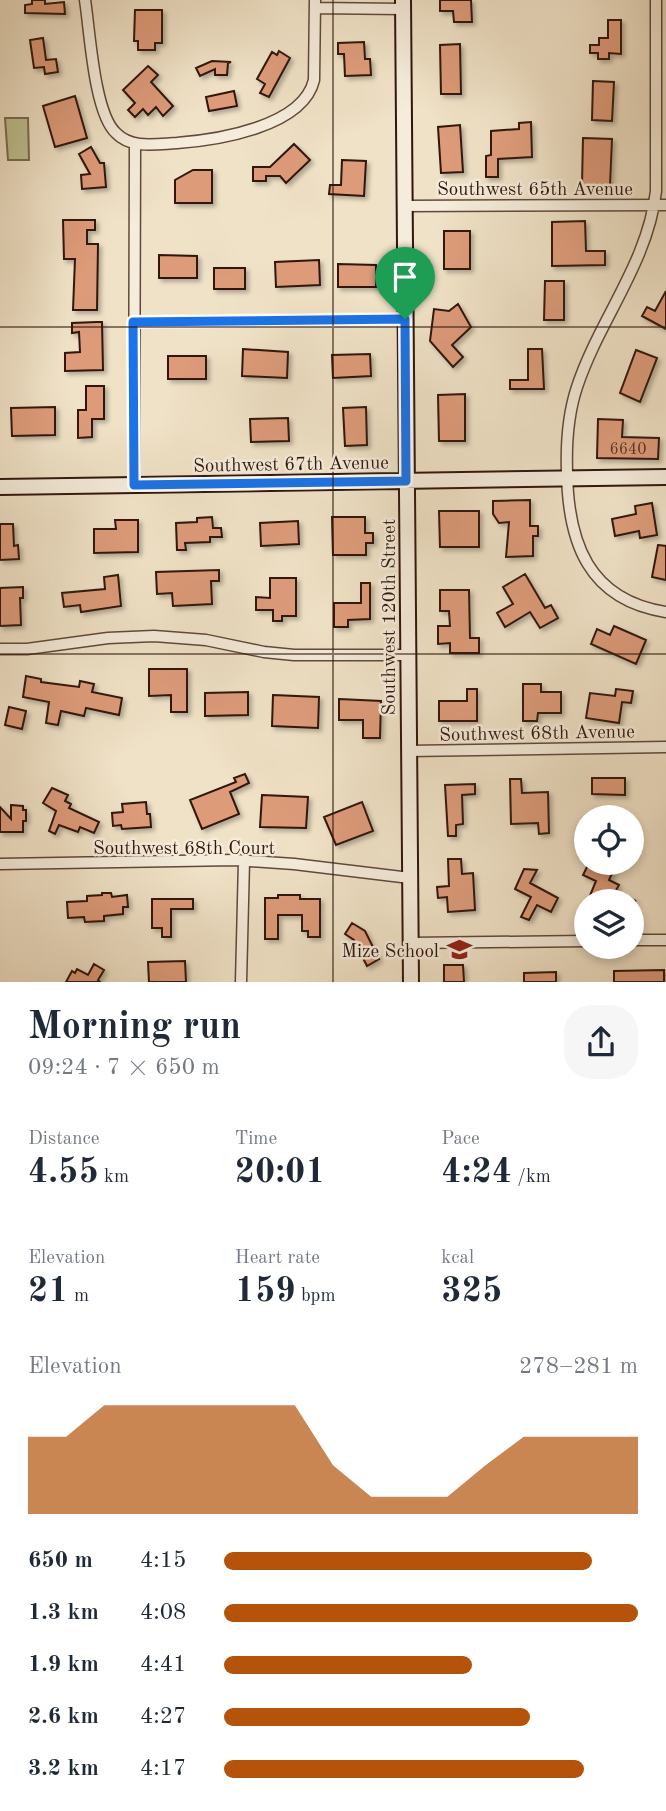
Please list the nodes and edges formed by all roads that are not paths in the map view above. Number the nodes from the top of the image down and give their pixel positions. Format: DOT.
graph roads {
  1 [pos="85,0"];
  2 [pos="656,0"];
  3 [pos="315,4"];
  4 [pos="403,4"];
  5 [pos="135,144"];
  6 [pos="654,205"];
  7 [pos="666,205"];
  8 [pos="404,206"];
  9 [pos="405,319"];
  10 [pos="133,322"];
  11 [pos="666,477"];
  12 [pos="567,478"];
  13 [pos="406,481"];
  14 [pos="134,485"];
  15 [pos="0,487"];
  16 [pos="666,612"];
  17 [pos="0,649"];
  18 [pos="408,655"];
  19 [pos="666,747"];
  20 [pos="408,751"];
  21 [pos="244,861"];
  22 [pos="0,864"];
  23 [pos="410,878"];
  24 [pos="644,940"];
  25 [pos="666,940"];
  26 [pos="574,941"];
  27 [pos="411,943"];
  28 [pos="241,982"];
  29 [pos="411,982"];
  1 -- 5 [label="street"];
  2 -- 6 [label="street"];
  3 -- 4 [label="street"];
  3 -- 5 [label="street"];
  4 -- 8 [label="street, Southwest 120th Street"];
  5 -- 10 [label="street"];
  6 -- 7 [label="street, Southwest 65th Avenue"];
  6 -- 8 [label="street, Southwest 65th Avenue"];
  6 -- 12 [label="street"];
  8 -- 9 [label="street, Southwest 120th Street"];
  9 -- 10 [label="street"];
  9 -- 13 [label="street, Southwest 120th Street"];
  10 -- 14 [label="street"];
  11 -- 12 [label="street, Southwest 67th Avenue"];
  12 -- 13 [label="street, Southwest 67th Avenue"];
  12 -- 16 [label="street"];
  13 -- 14 [label="street, Southwest 67th Avenue"];
  13 -- 18 [label="street, Southwest 120th Street"];
  14 -- 15 [label="street, Southwest 67th Avenue"];
  17 -- 18 [label="street"];
  18 -- 20 [label="street, Southwest 120th Street"];
  19 -- 20 [label="street, Southwest 68th Avenue"];
  20 -- 23 [label="street, Southwest 120th Street"];
  21 -- 22 [label="street, Southwest 68th Court"];
  21 -- 23 [label="street, Southwest 68th Court"];
  21 -- 28 [label="street"];
  23 -- 27 [label="street, Southwest 120th Street"];
  24 -- 25 [label="street"];
  26 -- 27 [label="street"];
  27 -- 29 [label="street, Southwest 120th Street"];
}
